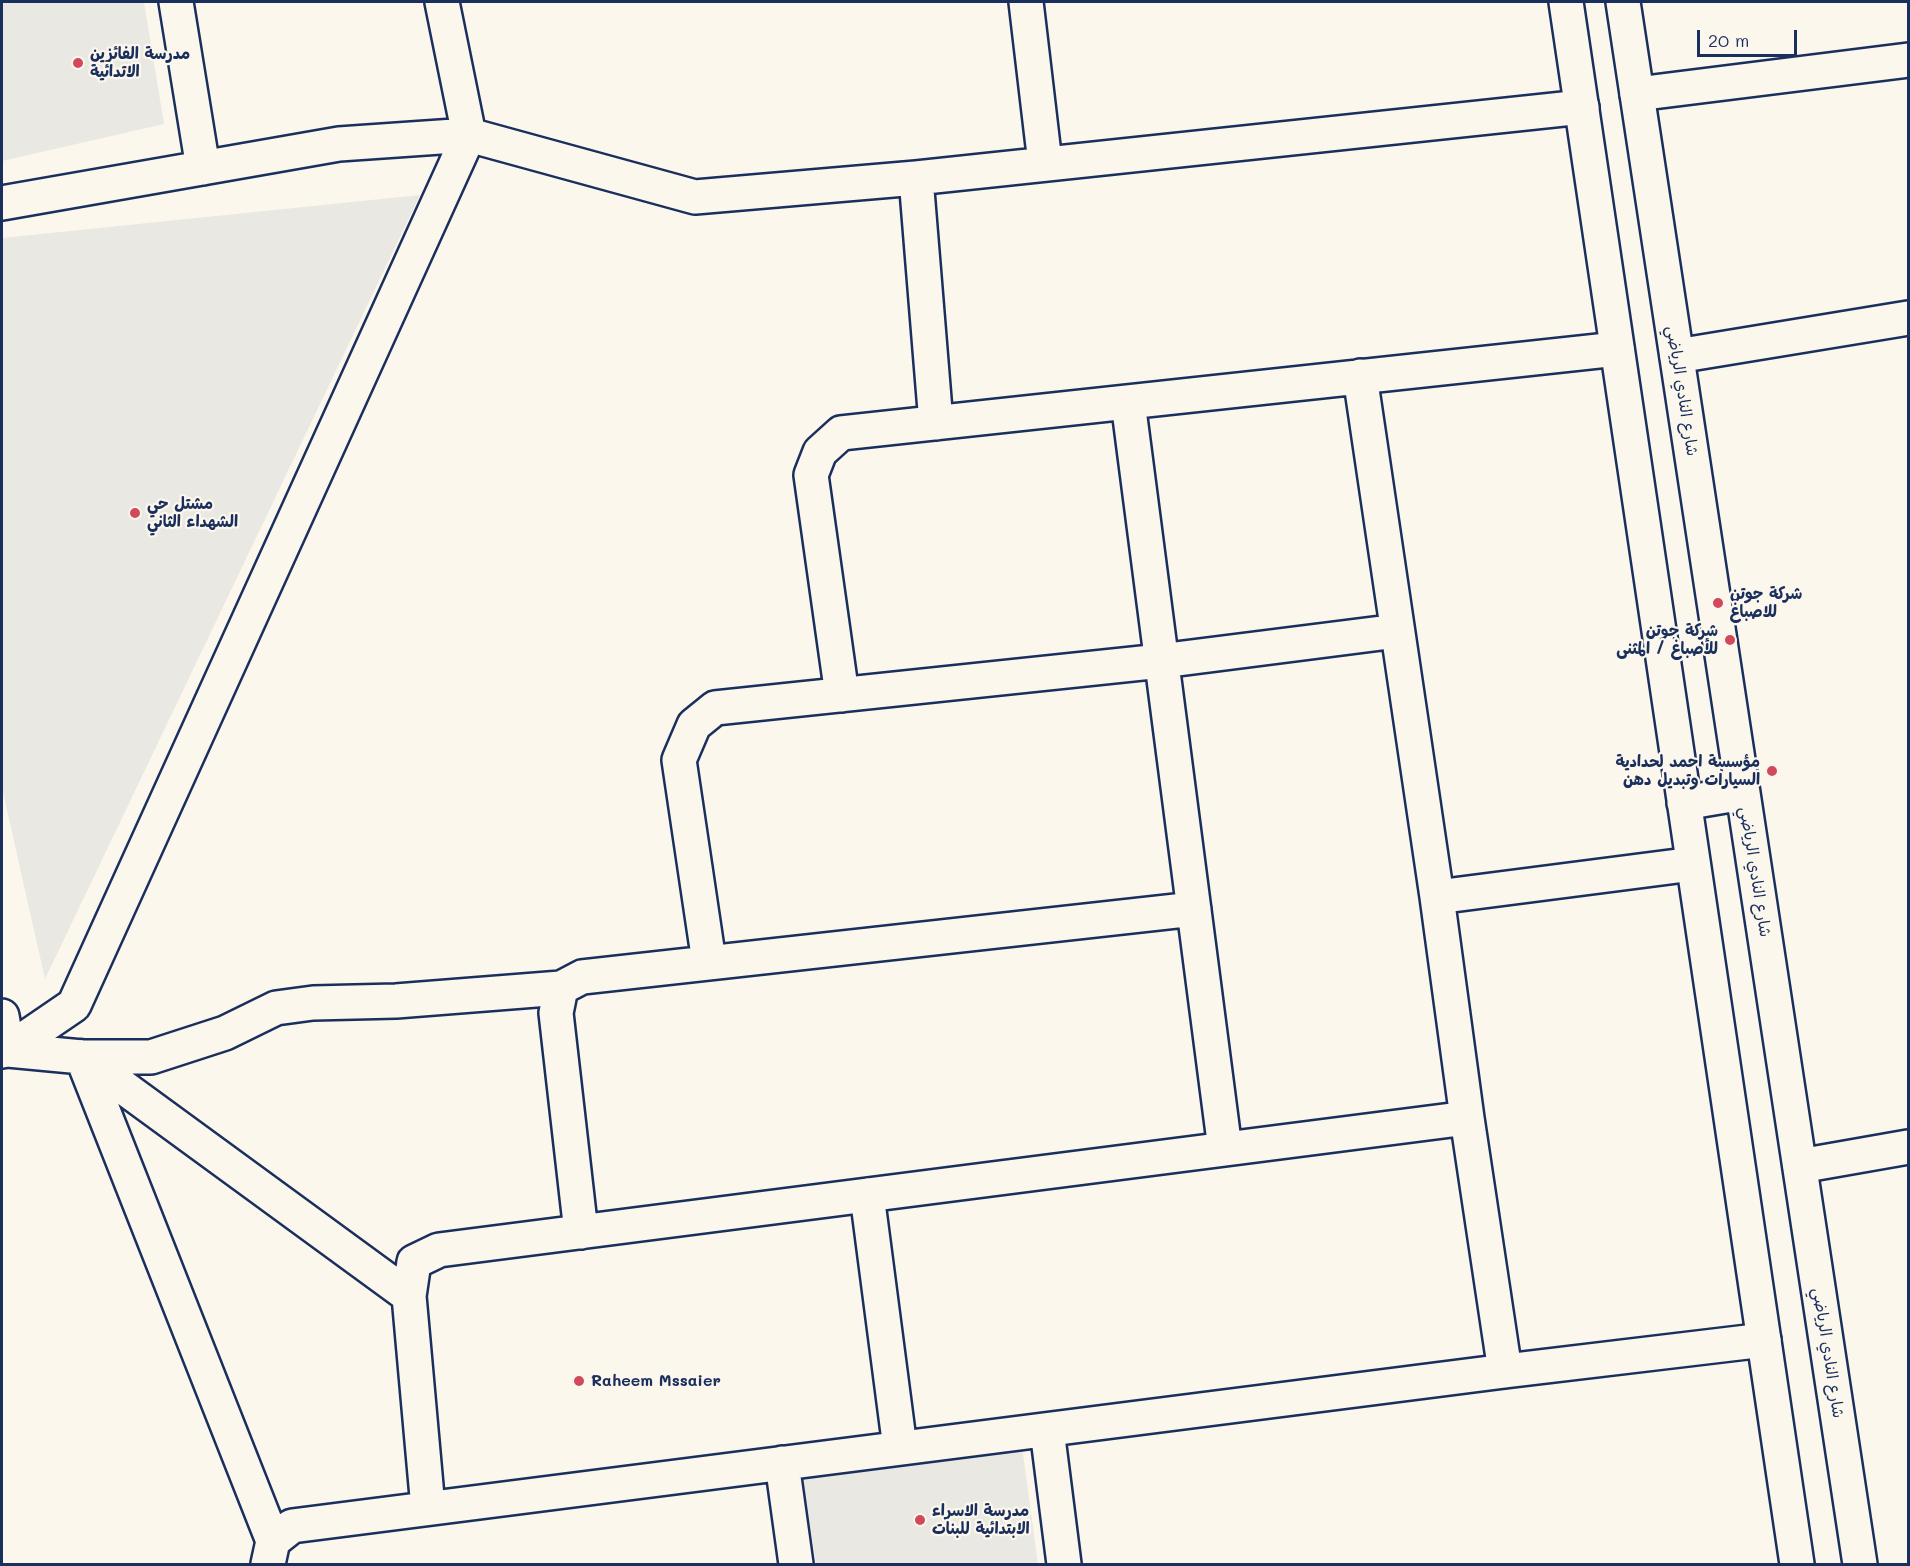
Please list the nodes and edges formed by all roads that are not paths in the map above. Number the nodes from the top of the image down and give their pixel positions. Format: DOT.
graph roads {
  1 [pos="176,2"];
  2 [pos="442,2"];
  3 [pos="1026,2"];
  4 [pos="1566,2"];
  5 [pos="1623,2"];
  6 [pos="1908,60"];
  7 [pos="1637,94"];
  8 [pos="1582,107"];
  9 [pos="469,135"];
  10 [pos="1045,164"];
  11 [pos="203,168"];
  12 [pos="915,178"];
  13 [pos="2,203"];
  14 [pos="1908,318"];
  15 [pos="1617,349"];
  16 [pos="1677,356"];
  17 [pos="1360,376"];
  18 [pos="1128,402"];
  19 [pos="936,423"];
  20 [pos="1397,631"];
  21 [pos="1161,661"];
  22 [pos="842,695"];
  23 [pos="1743,793"];
  24 [pos="1684,803"];
  25 [pos="1693,864"];
  26 [pos="1437,897"];
  27 [pos="1194,909"];
  28 [pos="709,962"];
  29 [pos="561,988"];
  30 [pos="2,1016"];
  31 [pos="5,1050"];
  32 [pos="82,1057"];
  33 [pos="1467,1118"];
  34 [pos="1908,1147"];
  35 [pos="1225,1149"];
  36 [pos="1800,1166"];
  37 [pos="867,1195"];
  38 [pos="581,1232"];
  39 [pos="409,1296"];
  40 [pos="1764,1340"];
  41 [pos="1505,1371"];
  42 [pos="1047,1430"];
  43 [pos="900,1448"];
  44 [pos="782,1463"];
  45 [pos="428,1508"];
  46 [pos="270,1553"];
  47 [pos="796,1564"];
  48 [pos="1064,1564"];
  49 [pos="1797,1564"];
  50 [pos="1860,1564"];
  1 -- 11 [label="street"];
  2 -- 9 [label="street"];
  3 -- 10 [label="street"];
  4 -- 8 [label="street"];
  5 -- 7 [label="street, شارع النادي الرياضي"];
  6 -- 7 [label="street"];
  7 -- 16 [label="street, شارع النادي الرياضي"];
  8 -- 10 [label="street"];
  8 -- 15 [label="street"];
  9 -- 11 [label="street"];
  9 -- 12 [label="street"];
  9 -- 31 [label="street"];
  10 -- 12 [label="street"];
  11 -- 13 [label="street"];
  12 -- 19 [label="street"];
  14 -- 16 [label="street"];
  15 -- 17 [label="street"];
  15 -- 24 [label="street"];
  16 -- 23 [label="street, شارع النادي الرياضي"];
  17 -- 18 [label="street"];
  17 -- 20 [label="street"];
  18 -- 19 [label="street"];
  18 -- 21 [label="street"];
  19 -- 22 [label="street"];
  20 -- 21 [label="street"];
  20 -- 26 [label="street"];
  21 -- 22 [label="street"];
  21 -- 27 [label="street"];
  22 -- 28 [label="street"];
  23 -- 24 [label="street"];
  23 -- 36 [label="street, شارع النادي الرياضي"];
  24 -- 25 [label="street"];
  25 -- 26 [label="street"];
  25 -- 40 [label="street"];
  26 -- 33 [label="street"];
  27 -- 28 [label="street"];
  27 -- 35 [label="street"];
  28 -- 29 [label="street"];
  29 -- 32 [label="street"];
  29 -- 38 [label="street"];
  30 -- 31 [label="street"];
  31 -- 32 [label="street"];
  32 -- 39 [label="street"];
  32 -- 46 [label="street"];
  33 -- 35 [label="street"];
  33 -- 41 [label="street"];
  34 -- 36 [label="street"];
  35 -- 37 [label="street"];
  36 -- 50 [label="street, شارع النادي الرياضي"];
  37 -- 38 [label="street"];
  37 -- 43 [label="street"];
  38 -- 39 [label="street"];
  39 -- 45 [label="street"];
  40 -- 41 [label="street"];
  40 -- 49 [label="street"];
  41 -- 42 [label="street"];
  42 -- 43 [label="street"];
  42 -- 48 [label="street"];
  43 -- 44 [label="street"];
  44 -- 45 [label="street"];
  44 -- 47 [label="street"];
  45 -- 46 [label="street"];
}
